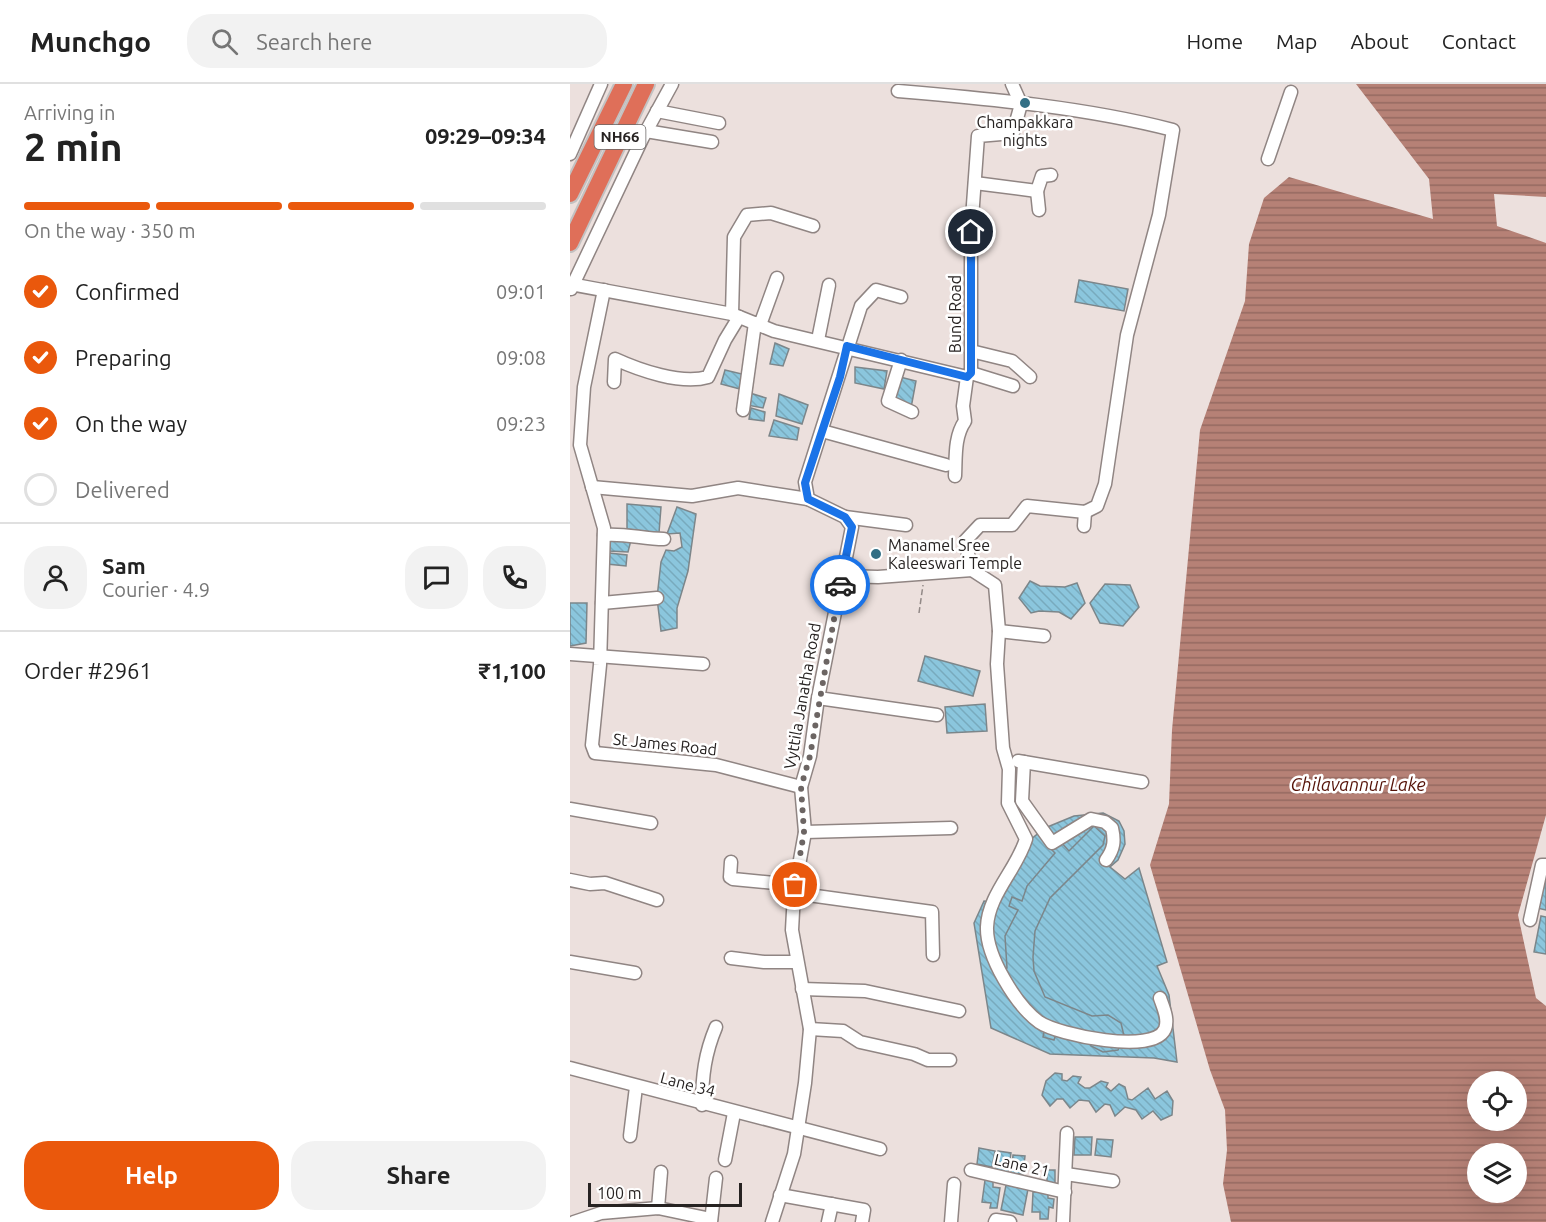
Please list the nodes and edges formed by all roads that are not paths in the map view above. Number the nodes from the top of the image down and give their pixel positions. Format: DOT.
graph roads {
  1 [pos="601,84"];
  2 [pos="624,84"];
  3 [pos="646,84"];
  4 [pos="672,84"];
  5 [pos="1012,84"];
  6 [pos="898,91"];
  7 [pos="1291,92"];
  8 [pos="1021,104"];
  9 [pos="657,111"];
  10 [pos="720,123"];
  11 [pos="646,132"];
  12 [pos="712,142"];
  13 [pos="570,154"];
  14 [pos="1268,159"];
  15 [pos="1051,175"];
  16 [pos="975,183"];
  17 [pos="1037,191"];
  18 [pos="570,194"];
  19 [pos="1038,210"];
  20 [pos="813,226"];
  21 [pos="570,243"];
  22 [pos="777,278"];
  23 [pos="829,285"];
  24 [pos="571,286"];
  25 [pos="604,291"];
  26 [pos="901,297"];
  27 [pos="736,315"];
  28 [pos="758,324"];
  29 [pos="818,340"];
  30 [pos="847,346"];
  31 [pos="971,351"];
  32 [pos="901,360"];
  33 [pos="969,375"];
  34 [pos="1030,377"];
  35 [pos="614,382"];
  36 [pos="1013,387"];
  37 [pos="742,410"];
  38 [pos="912,412"];
  39 [pos="822,431"];
  40 [pos="946,465"];
  41 [pos="955,476"];
  42 [pos="591,487"];
  43 [pos="808,499"];
  44 [pos="1085,512"];
  45 [pos="845,517"];
  46 [pos="906,525"];
  47 [pos="1084,526"];
  48 [pos="604,535"];
  49 [pos="664,539"];
  50 [pos="972,570"];
  51 [pos="842,576"];
  52 [pos="657,598"];
  53 [pos="602,603"];
  54 [pos="999,631"];
  55 [pos="1044,636"];
  56 [pos="570,654"];
  57 [pos="600,657"];
  58 [pos="703,664"];
  59 [pos="818,698"];
  60 [pos="938,715"];
  61 [pos="1008,759"];
  62 [pos="1024,762"];
  63 [pos="1142,783"];
  64 [pos="801,787"];
  65 [pos="570,809"];
  66 [pos="651,823"];
  67 [pos="951,828"];
  68 [pos="804,832"];
  69 [pos="1106,860"];
  70 [pos="731,862"];
  71 [pos="1546,865"];
  72 [pos="570,880"];
  73 [pos="794,889"];
  74 [pos="657,900"];
  75 [pos="1530,920"];
  76 [pos="933,955"];
  77 [pos="731,958"];
  78 [pos="570,962"];
  79 [pos="797,962"];
  80 [pos="635,973"];
  81 [pos="802,989"];
  82 [pos="1160,998"];
  83 [pos="959,1011"];
  84 [pos="716,1027"];
  85 [pos="810,1029"];
  86 [pos="950,1060"];
  87 [pos="570,1068"];
  88 [pos="636,1087"];
  89 [pos="702,1105"];
  90 [pos="734,1113"];
  91 [pos="798,1128"];
  92 [pos="1067,1132"];
  93 [pos="630,1136"];
  94 [pos="880,1149"];
  95 [pos="724,1160"];
  96 [pos="972,1170"];
  97 [pos="661,1172"];
  98 [pos="1066,1174"];
  99 [pos="716,1178"];
  100 [pos="1113,1181"];
  101 [pos="954,1184"];
  102 [pos="1065,1192"];
  103 [pos="780,1195"];
  104 [pos="832,1204"];
  105 [pos="658,1208"];
  106 [pos="711,1220"];
  107 [pos="574,1222"];
  108 [pos="772,1222"];
  109 [pos="828,1222"];
  110 [pos="862,1222"];
  111 [pos="951,1222"];
  112 [pos="995,1222"];
  113 [pos="1010,1222"];
  114 [pos="1063,1222"];
  1 -- 13 [label="street"];
  2 -- 18 [label="highway, NH66"];
  3 -- 21 [label="highway, NH66"];
  4 -- 9 [label="street"];
  5 -- 8 [label="street"];
  6 -- 8 [label="street"];
  7 -- 14 [label="street"];
  8 -- 16 [label="street, Bund Road"];
  8 -- 44 [label="street"];
  9 -- 10 [label="street"];
  9 -- 11 [label="street"];
  11 -- 12 [label="street"];
  11 -- 24 [label="street"];
  15 -- 17 [label="street"];
  16 -- 17 [label="street"];
  16 -- 31 [label="street, Bund Road"];
  17 -- 19 [label="street"];
  20 -- 27 [label="street"];
  22 -- 28 [label="street"];
  23 -- 29 [label="street"];
  24 -- 25 [label="street, Bund Road"];
  25 -- 27 [label="street, Bund Road"];
  25 -- 42 [label="street, St James Road"];
  26 -- 30 [label="street"];
  27 -- 28 [label="street, Bund Road"];
  27 -- 35 [label="street"];
  28 -- 29 [label="street, Bund Road"];
  28 -- 37 [label="street"];
  29 -- 30 [label="street, Bund Road"];
  30 -- 32 [label="street, Bund Road"];
  30 -- 39 [label="street"];
  31 -- 33 [label="street, Bund Road"];
  31 -- 34 [label="street"];
  32 -- 33 [label="street, Bund Road"];
  32 -- 38 [label="street"];
  33 -- 36 [label="street"];
  33 -- 41 [label="street"];
  39 -- 40 [label="street"];
  39 -- 43 [label="street"];
  42 -- 43 [label="street"];
  42 -- 48 [label="street, St James Road"];
  43 -- 45 [label="street"];
  44 -- 47 [label="street"];
  44 -- 50 [label="street"];
  45 -- 46 [label="street"];
  45 -- 51 [label="street, Vyttila Janatha Road"];
  48 -- 49 [label="street"];
  48 -- 53 [label="street, St James Road"];
  50 -- 51 [label="street"];
  50 -- 54 [label="street"];
  51 -- 59 [label="street, Vyttila Janatha Road"];
  52 -- 53 [label="street"];
  53 -- 57 [label="street, St James Road"];
  54 -- 55 [label="street"];
  54 -- 61 [label="street"];
  56 -- 57 [label="street"];
  57 -- 58 [label="street"];
  57 -- 64 [label="street, St James Road"];
  59 -- 60 [label="street"];
  59 -- 64 [label="street, Vyttila Janatha Road"];
  61 -- 62 [label="street"];
  61 -- 82 [label="street"];
  62 -- 63 [label="street"];
  62 -- 69 [label="street"];
  64 -- 68 [label="street, Vyttila Janatha Road"];
  65 -- 66 [label="street"];
  67 -- 68 [label="street"];
  68 -- 73 [label="street, Vyttila Janatha Road"];
  70 -- 73 [label="street"];
  71 -- 75 [label="street"];
  72 -- 74 [label="street"];
  73 -- 76 [label="street"];
  73 -- 79 [label="street, Vyttila Janatha Road"];
  77 -- 79 [label="street"];
  78 -- 80 [label="street"];
  79 -- 81 [label="street, Vyttila Janatha Road"];
  81 -- 83 [label="street"];
  81 -- 85 [label="street, Vyttila Janatha Road"];
  84 -- 89 [label="street"];
  85 -- 86 [label="street"];
  85 -- 91 [label="street, Vyttila Janatha Road"];
  87 -- 88 [label="street, Lane 34"];
  88 -- 89 [label="street, Lane 34"];
  88 -- 93 [label="street"];
  89 -- 90 [label="street, Lane 34"];
  90 -- 91 [label="street, Lane 34"];
  90 -- 95 [label="street"];
  91 -- 94 [label="street, Lane 34"];
  91 -- 103 [label="street, Vyttila Janatha Road"];
  92 -- 98 [label="street"];
  96 -- 102 [label="street, Lane 21"];
  97 -- 105 [label="street"];
  98 -- 100 [label="street"];
  98 -- 102 [label="street"];
  99 -- 106 [label="street"];
  101 -- 111 [label="street"];
  102 -- 114 [label="street"];
  103 -- 104 [label="street"];
  103 -- 108 [label="street, Vyttila Janatha Road"];
  104 -- 109 [label="street"];
  104 -- 110 [label="street"];
  105 -- 106 [label="street"];
  105 -- 107 [label="street"];
  112 -- 113 [label="street"];
}
